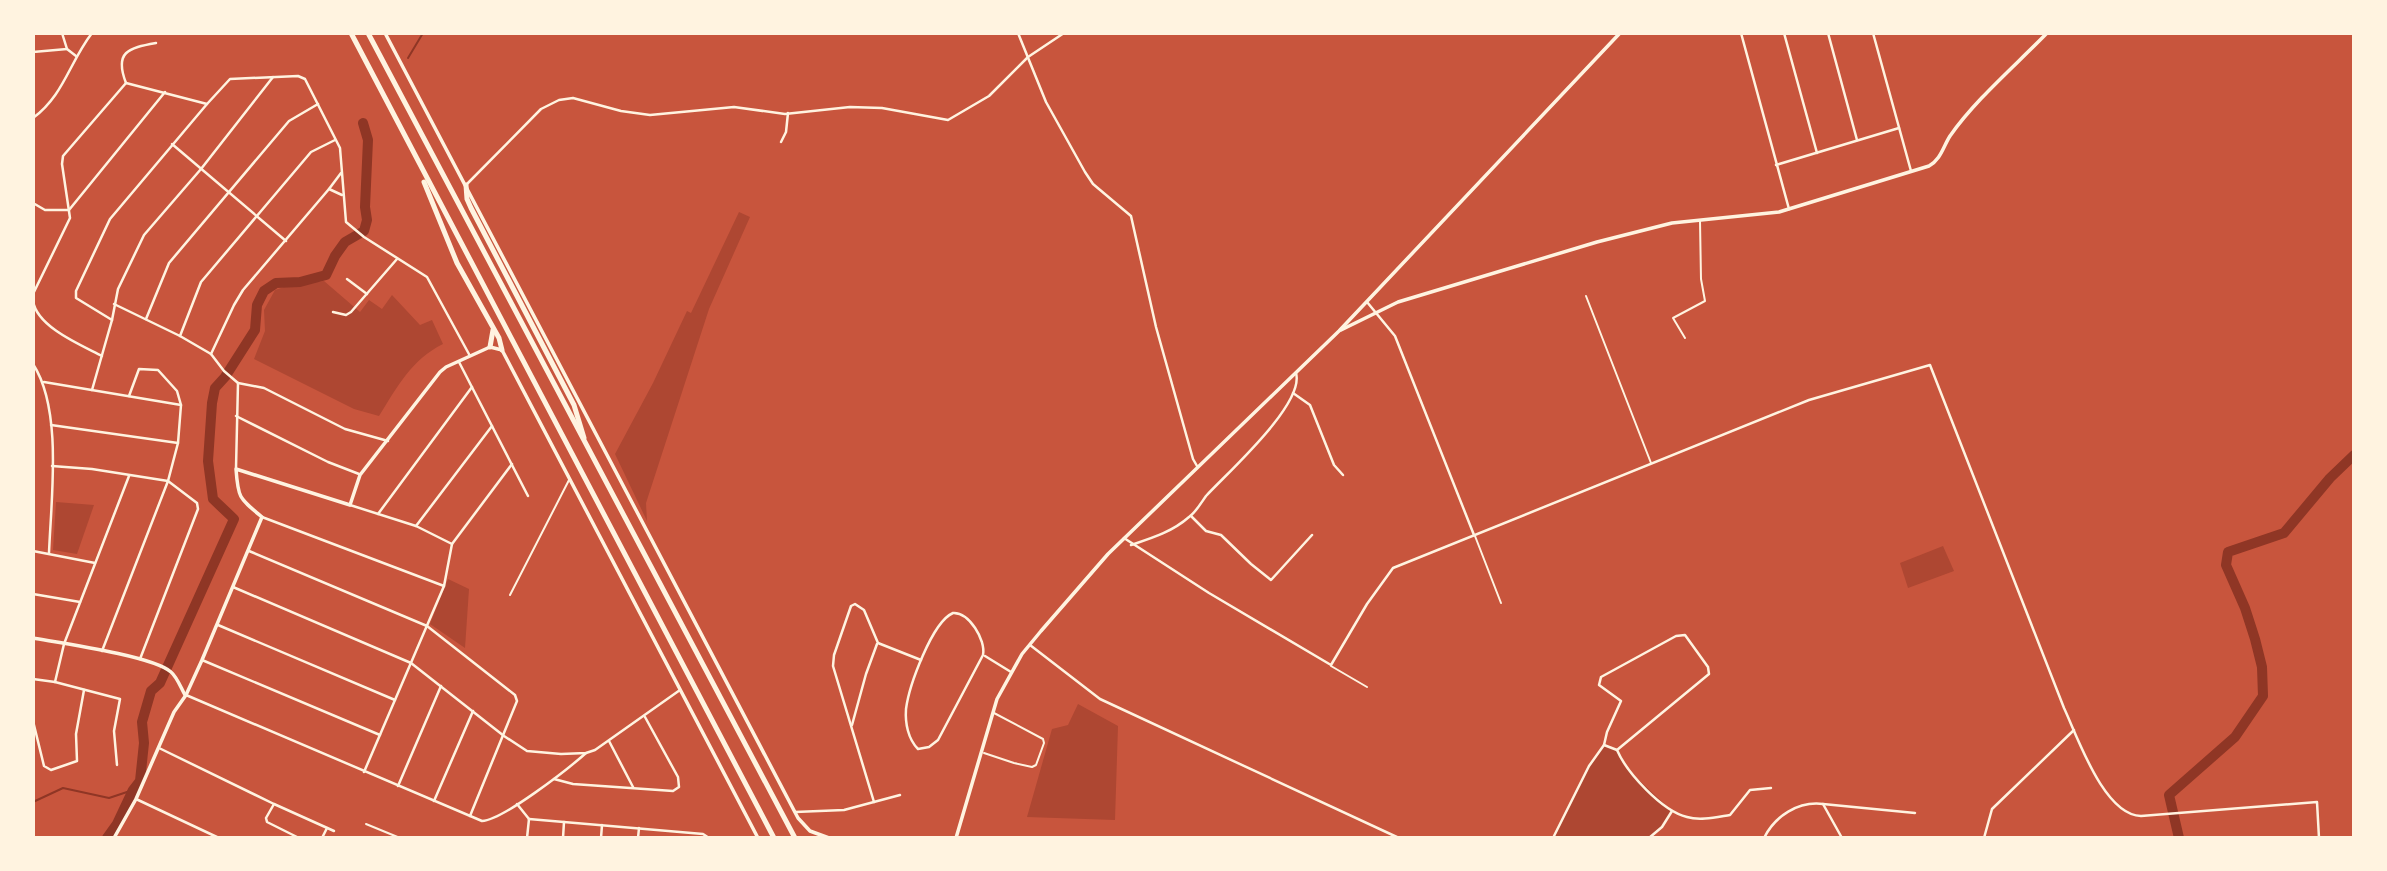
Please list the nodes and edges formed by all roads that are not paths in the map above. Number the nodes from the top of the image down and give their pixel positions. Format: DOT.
graph roads {
  1 [pos="62,33"];
  2 [pos="92,33"];
  3 [pos="351,33"];
  4 [pos="368,33"];
  5 [pos="385,33"];
  6 [pos="1018,33"];
  7 [pos="1065,33"];
  8 [pos="1620,33"];
  9 [pos="1741,33"];
  10 [pos="1784,33"];
  11 [pos="1828,33"];
  12 [pos="1873,33"];
  13 [pos="2047,33"];
  14 [pos="156,43"];
  15 [pos="67,49"];
  16 [pos="33,52"];
  17 [pos="76,56"];
  18 [pos="1028,57"];
  19 [pos="274,76"];
  20 [pos="126,83"];
  21 [pos="165,92"];
  22 [pos="318,103"];
  23 [pos="206,104"];
  24 [pos="789,113"];
  25 [pos="33,118"];
  26 [pos="1899,128"];
  27 [pos="335,140"];
  28 [pos="1857,140"];
  29 [pos="781,142"];
  30 [pos="172,144"];
  31 [pos="412,153"];
  32 [pos="1817,153"];
  33 [pos="1776,165"];
  34 [pos="201,169"];
  35 [pos="342,171"];
  36 [pos="1911,171"];
  37 [pos="466,185"];
  38 [pos="329,189"];
  39 [pos="228,192"];
  40 [pos="344,196"];
  41 [pos="33,203"];
  42 [pos="1789,209"];
  43 [pos="69,210"];
  44 [pos="257,216"];
  45 [pos="1700,220"];
  46 [pos="286,241"];
  47 [pos="397,259"];
  48 [pos="347,279"];
  49 [pos="33,294"];
  50 [pos="367,294"];
  51 [pos="1586,296"];
  52 [pos="33,301"];
  53 [pos="1367,302"];
  54 [pos="114,304"];
  55 [pos="333,312"];
  56 [pos="1377,312"];
  57 [pos="146,319"];
  58 [pos="112,320"];
  59 [pos="492,327"];
  60 [pos="1339,331"];
  61 [pos="180,336"];
  62 [pos="1685,338"];
  63 [pos="490,347"];
  64 [pos="502,350"];
  65 [pos="211,354"];
  66 [pos="102,356"];
  67 [pos="470,356"];
  68 [pos="458,361"];
  69 [pos="33,364"];
  70 [pos="1296,372"];
  71 [pos="44,382"];
  72 [pos="239,383"];
  73 [pos="472,387"];
  74 [pos="92,390"];
  75 [pos="1293,393"];
  76 [pos="129,396"];
  77 [pos="181,405"];
  78 [pos="236,416"];
  79 [pos="51,425"];
  80 [pos="492,426"];
  81 [pos="387,441"];
  82 [pos="178,443"];
  83 [pos="588,451"];
  84 [pos="1651,463"];
  85 [pos="512,464"];
  86 [pos="52,466"];
  87 [pos="1197,466"];
  88 [pos="236,469"];
  89 [pos="360,475"];
  90 [pos="1342,475"];
  91 [pos="129,476"];
  92 [pos="569,479"];
  93 [pos="168,481"];
  94 [pos="528,496"];
  95 [pos="350,505"];
  96 [pos="378,514"];
  97 [pos="1191,516"];
  98 [pos="262,517"];
  99 [pos="416,526"];
  100 [pos="1312,535"];
  101 [pos="1474,536"];
  102 [pos="1124,538"];
  103 [pos="452,544"];
  104 [pos="1131,545"];
  105 [pos="33,551"];
  106 [pos="249,551"];
  107 [pos="49,554"];
  108 [pos="95,564"];
  109 [pos="444,586"];
  110 [pos="233,587"];
  111 [pos="33,594"];
  112 [pos="510,595"];
  113 [pos="80,602"];
  114 [pos="1501,603"];
  115 [pos="217,624"];
  116 [pos="427,626"];
  117 [pos="33,638"];
  118 [pos="878,643"];
  119 [pos="64,644"];
  120 [pos="1030,645"];
  121 [pos="102,651"];
  122 [pos="984,655"];
  123 [pos="140,659"];
  124 [pos="202,660"];
  125 [pos="921,660"];
  126 [pos="411,663"];
  127 [pos="1331,665"];
  128 [pos="1011,673"];
  129 [pos="33,679"];
  130 [pos="55,682"];
  131 [pos="441,686"];
  132 [pos="1367,687"];
  133 [pos="84,689"];
  134 [pos="681,689"];
  135 [pos="186,695"];
  136 [pos="395,700"];
  137 [pos="473,711"];
  138 [pos="993,713"];
  139 [pos="644,715"];
  140 [pos="33,721"];
  141 [pos="852,725"];
  142 [pos="2074,730"];
  143 [pos="380,734"];
  144 [pos="504,736"];
  145 [pos="609,741"];
  146 [pos="1604,745"];
  147 [pos="159,748"];
  148 [pos="1617,751"];
  149 [pos="980,752"];
  150 [pos="586,753"];
  151 [pos="117,765"];
  152 [pos="364,772"];
  153 [pos="554,779"];
  154 [pos="398,786"];
  155 [pos="633,787"];
  156 [pos="1771,788"];
  157 [pos="901,795"];
  158 [pos="136,799"];
  159 [pos="433,802"];
  160 [pos="874,802"];
  161 [pos="274,804"];
  162 [pos="517,804"];
  163 [pos="1823,804"];
  164 [pos="1672,811"];
  165 [pos="795,812"];
  166 [pos="1915,813"];
  167 [pos="470,816"];
  168 [pos="529,819"];
  169 [pos="565,822"];
  170 [pos="366,824"];
  171 [pos="602,825"];
  172 [pos="327,828"];
  173 [pos="639,828"];
  174 [pos="334,831"];
  175 [pos="114,838"];
  176 [pos="219,838"];
  177 [pos="299,838"];
  178 [pos="322,838"];
  179 [pos="400,838"];
  180 [pos="527,838"];
  181 [pos="563,838"];
  182 [pos="601,838"];
  183 [pos="638,838"];
  184 [pos="709,838"];
  185 [pos="758,838"];
  186 [pos="774,838"];
  187 [pos="795,838"];
  188 [pos="829,838"];
  189 [pos="956,838"];
  190 [pos="1399,838"];
  191 [pos="1553,838"];
  192 [pos="1649,838"];
  193 [pos="1764,838"];
  194 [pos="1842,838"];
  195 [pos="1984,838"];
  196 [pos="2319,838"];
  1 -- 15 [label="street"];
  2 -- 17 [label="street"];
  3 -- 31 [label="highway"];
  4 -- 83 [label="highway"];
  5 -- 37 [label="street"];
  6 -- 18 [label="street"];
  7 -- 18 [label="street"];
  8 -- 53 [label="street"];
  9 -- 33 [label="street"];
  10 -- 32 [label="street"];
  11 -- 28 [label="street"];
  12 -- 26 [label="street"];
  13 -- 36 [label="street"];
  14 -- 20 [label="street"];
  15 -- 16 [label="street"];
  15 -- 17 [label="street"];
  17 -- 25 [label="street"];
  18 -- 24 [label="street"];
  18 -- 87 [label="street"];
  19 -- 22 [label="street"];
  19 -- 23 [label="street"];
  19 -- 34 [label="street"];
  20 -- 21 [label="street"];
  20 -- 43 [label="street"];
  21 -- 23 [label="street"];
  21 -- 43 [label="street"];
  22 -- 27 [label="street"];
  22 -- 39 [label="street"];
  23 -- 30 [label="street"];
  24 -- 29 [label="street"];
  24 -- 37 [label="street"];
  26 -- 28 [label="street"];
  26 -- 36 [label="street"];
  27 -- 35 [label="street"];
  27 -- 44 [label="street"];
  28 -- 32 [label="street"];
  30 -- 34 [label="street"];
  30 -- 58 [label="street"];
  31 -- 59 [label="highway"];
  31 -- 186 [label="highway"];
  32 -- 33 [label="street"];
  33 -- 42 [label="street"];
  34 -- 39 [label="street"];
  34 -- 54 [label="street"];
  35 -- 38 [label="street"];
  35 -- 40 [label="street"];
  36 -- 42 [label="street"];
  37 -- 83 [label="highway"];
  37 -- 165 [label="street"];
  38 -- 40 [label="street"];
  38 -- 46 [label="street"];
  39 -- 44 [label="street"];
  39 -- 57 [label="street"];
  40 -- 47 [label="street"];
  41 -- 43 [label="street"];
  42 -- 45 [label="street"];
  43 -- 49 [label="street"];
  44 -- 46 [label="street"];
  44 -- 61 [label="street"];
  45 -- 56 [label="street"];
  45 -- 62 [label="street"];
  46 -- 65 [label="street"];
  47 -- 50 [label="street"];
  47 -- 67 [label="street"];
  48 -- 50 [label="street"];
  50 -- 55 [label="street"];
  51 -- 84 [label="street"];
  52 -- 66 [label="street"];
  53 -- 56 [label="street"];
  53 -- 60 [label="street"];
  54 -- 57 [label="street"];
  54 -- 58 [label="street"];
  56 -- 60 [label="street"];
  56 -- 101 [label="street"];
  57 -- 61 [label="street"];
  58 -- 66 [label="street"];
  59 -- 63 [label="highway"];
  59 -- 64 [label="highway"];
  60 -- 70 [label="street"];
  61 -- 65 [label="street"];
  63 -- 64 [label="street"];
  63 -- 67 [label="street"];
  64 -- 92 [label="street"];
  65 -- 72 [label="street"];
  66 -- 74 [label="street"];
  67 -- 68 [label="street"];
  68 -- 73 [label="street"];
  68 -- 81 [label="street"];
  69 -- 71 [label="street"];
  70 -- 75 [label="street"];
  70 -- 87 [label="street"];
  71 -- 74 [label="street"];
  71 -- 79 [label="street"];
  72 -- 78 [label="street"];
  72 -- 81 [label="street"];
  73 -- 80 [label="street"];
  73 -- 96 [label="street"];
  74 -- 76 [label="street"];
  75 -- 90 [label="street"];
  75 -- 97 [label="street"];
  76 -- 77 [label="street"];
  76 -- 77 [label="street"];
  77 -- 82 [label="street"];
  78 -- 88 [label="street"];
  78 -- 89 [label="street"];
  79 -- 82 [label="street"];
  79 -- 86 [label="street"];
  80 -- 85 [label="street"];
  80 -- 99 [label="street"];
  81 -- 89 [label="street"];
  82 -- 93 [label="street"];
  83 -- 187 [label="highway"];
  84 -- 101 [label="street"];
  84 -- 142 [label="street"];
  85 -- 94 [label="street"];
  85 -- 103 [label="street"];
  86 -- 91 [label="street"];
  86 -- 107 [label="street"];
  87 -- 102 [label="street"];
  88 -- 95 [label="street"];
  88 -- 98 [label="street"];
  89 -- 95 [label="street"];
  91 -- 93 [label="street"];
  91 -- 108 [label="street"];
  92 -- 112 [label="street"];
  92 -- 134 [label="street"];
  93 -- 121 [label="street"];
  93 -- 123 [label="street"];
  95 -- 96 [label="street"];
  96 -- 99 [label="street"];
  97 -- 100 [label="street"];
  97 -- 104 [label="street"];
  98 -- 106 [label="street"];
  98 -- 109 [label="street"];
  99 -- 103 [label="street"];
  101 -- 114 [label="street"];
  101 -- 127 [label="street"];
  102 -- 104 [label="street"];
  102 -- 120 [label="street"];
  103 -- 109 [label="street"];
  104 -- 127 [label="street"];
  105 -- 107 [label="street"];
  106 -- 110 [label="street"];
  106 -- 116 [label="street"];
  107 -- 108 [label="street"];
  108 -- 113 [label="street"];
  109 -- 116 [label="street"];
  110 -- 115 [label="street"];
  110 -- 126 [label="street"];
  111 -- 113 [label="street"];
  113 -- 119 [label="street"];
  115 -- 124 [label="street"];
  115 -- 136 [label="street"];
  116 -- 126 [label="street"];
  116 -- 144 [label="street"];
  117 -- 119 [label="street"];
  118 -- 125 [label="street"];
  118 -- 141 [label="street"];
  118 -- 141 [label="street"];
  119 -- 121 [label="street"];
  119 -- 130 [label="street"];
  120 -- 128 [label="street"];
  120 -- 190 [label="street"];
  121 -- 123 [label="street"];
  122 -- 125 [label="street"];
  122 -- 125 [label="street"];
  122 -- 128 [label="street"];
  123 -- 135 [label="street"];
  124 -- 135 [label="street"];
  124 -- 143 [label="street"];
  126 -- 131 [label="street"];
  126 -- 136 [label="street"];
  127 -- 132 [label="street"];
  128 -- 138 [label="street"];
  129 -- 130 [label="street"];
  130 -- 133 [label="street"];
  131 -- 137 [label="street"];
  131 -- 154 [label="street"];
  133 -- 140 [label="street"];
  133 -- 151 [label="street"];
  134 -- 139 [label="street"];
  134 -- 185 [label="street"];
  135 -- 147 [label="street"];
  135 -- 152 [label="street"];
  136 -- 143 [label="street"];
  137 -- 144 [label="street"];
  137 -- 159 [label="street"];
  138 -- 149 [label="street"];
  138 -- 149 [label="street"];
  139 -- 145 [label="street"];
  139 -- 155 [label="street"];
  141 -- 160 [label="street"];
  142 -- 195 [label="street"];
  142 -- 196 [label="street"];
  143 -- 152 [label="street"];
  144 -- 150 [label="street"];
  144 -- 167 [label="street"];
  145 -- 150 [label="street"];
  145 -- 155 [label="street"];
  146 -- 148 [label="street"];
  146 -- 148 [label="street"];
  146 -- 191 [label="street"];
  147 -- 158 [label="street"];
  147 -- 161 [label="street"];
  148 -- 164 [label="street"];
  149 -- 189 [label="street"];
  150 -- 153 [label="street"];
  152 -- 154 [label="street"];
  153 -- 155 [label="street"];
  153 -- 162 [label="street"];
  154 -- 159 [label="street"];
  156 -- 164 [label="street"];
  157 -- 160 [label="street"];
  158 -- 175 [label="street"];
  158 -- 176 [label="street"];
  159 -- 167 [label="street"];
  160 -- 165 [label="street"];
  161 -- 172 [label="street"];
  161 -- 177 [label="street"];
  162 -- 167 [label="street"];
  162 -- 168 [label="street"];
  163 -- 166 [label="street"];
  163 -- 193 [label="street"];
  163 -- 194 [label="street"];
  164 -- 192 [label="street"];
  165 -- 188 [label="street"];
  168 -- 169 [label="street"];
  168 -- 180 [label="street"];
  169 -- 171 [label="street"];
  169 -- 181 [label="street"];
  170 -- 179 [label="street"];
  171 -- 173 [label="street"];
  171 -- 182 [label="street"];
  172 -- 174 [label="street"];
  172 -- 178 [label="street"];
  173 -- 183 [label="street"];
  173 -- 184 [label="street"];
}
